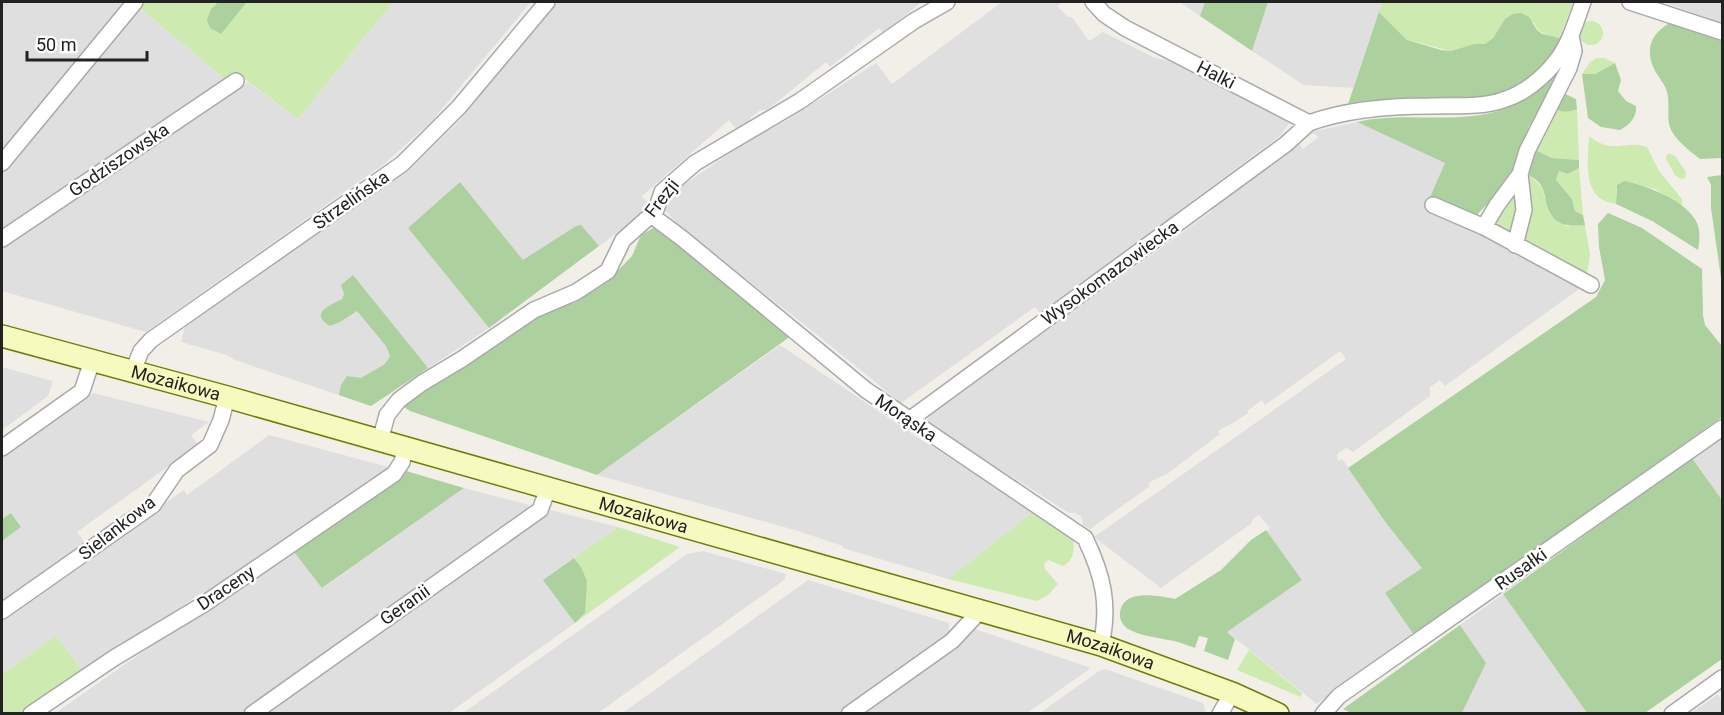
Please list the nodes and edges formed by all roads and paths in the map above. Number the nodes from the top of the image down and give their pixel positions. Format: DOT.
graph roads {
  1 [pos="135,2"];
  2 [pos="547,2"];
  3 [pos="947,2"];
  4 [pos="1093,2"];
  5 [pos="1582,2"];
  6 [pos="1630,2"];
  7 [pos="1722,32"];
  8 [pos="1570,36"];
  9 [pos="236,81"];
  10 [pos="1309,123"];
  11 [pos="2,163"];
  12 [pos="1520,174"];
  13 [pos="1433,205"];
  14 [pos="651,215"];
  15 [pos="1484,227"];
  16 [pos="2,239"];
  17 [pos="1515,245"];
  18 [pos="1591,285"];
  19 [pos="2,336"];
  20 [pos="92,361"];
  21 [pos="133,371"];
  22 [pos="227,397"];
  23 [pos="909,420"];
  24 [pos="1722,428"];
  25 [pos="380,441"];
  26 [pos="2,448"];
  27 [pos="405,448"];
  28 [pos="548,489"];
  29 [pos="981,610"];
  30 [pos="2,611"];
  31 [pos="1101,645"];
  32 [pos="1722,678"];
  33 [pos="1232,693"];
  34 [pos="31,714"];
  35 [pos="252,714"];
  36 [pos="849,714"];
  37 [pos="1220,714"];
  38 [pos="1278,714"];
  39 [pos="1323,714"];
  40 [pos="1672,714"];
  1 -- 11 [label="street"];
  2 -- 21 [label="street, Strzelińska"];
  3 -- 14 [label="street, Frezji"];
  4 -- 10 [label="street, Halki"];
  5 -- 8 [label="street"];
  6 -- 7 [label="street"];
  8 -- 10 [label="street"];
  8 -- 12 [label="street"];
  9 -- 16 [label="street, Godziszowska"];
  10 -- 23 [label="street, Wysokomazowiecka"];
  12 -- 15 [label="street"];
  12 -- 17 [label="street"];
  13 -- 15 [label="street"];
  14 -- 23 [label="street, Morąska"];
  14 -- 25 [label="street, Frezji"];
  15 -- 17 [label="street"];
  17 -- 18 [label="street"];
  19 -- 20 [label="street, Mozaikowa"];
  20 -- 21 [label="street, Mozaikowa"];
  20 -- 26 [label="street"];
  21 -- 22 [label="street, Mozaikowa"];
  22 -- 25 [label="street, Mozaikowa"];
  22 -- 30 [label="street, Sielankowa"];
  23 -- 31 [label="street, Morąska"];
  24 -- 39 [label="street, Rusałki"];
  25 -- 27 [label="street, Mozaikowa"];
  27 -- 28 [label="street, Mozaikowa"];
  27 -- 34 [label="street, Draceny"];
  28 -- 29 [label="street, Mozaikowa"];
  28 -- 35 [label="street, Geranii"];
  29 -- 31 [label="street, Mozaikowa"];
  29 -- 36 [label="street"];
  31 -- 33 [label="street, Mozaikowa"];
  32 -- 40 [label="street"];
  33 -- 37 [label="street"];
  33 -- 38 [label="street, Mozaikowa"];
}
